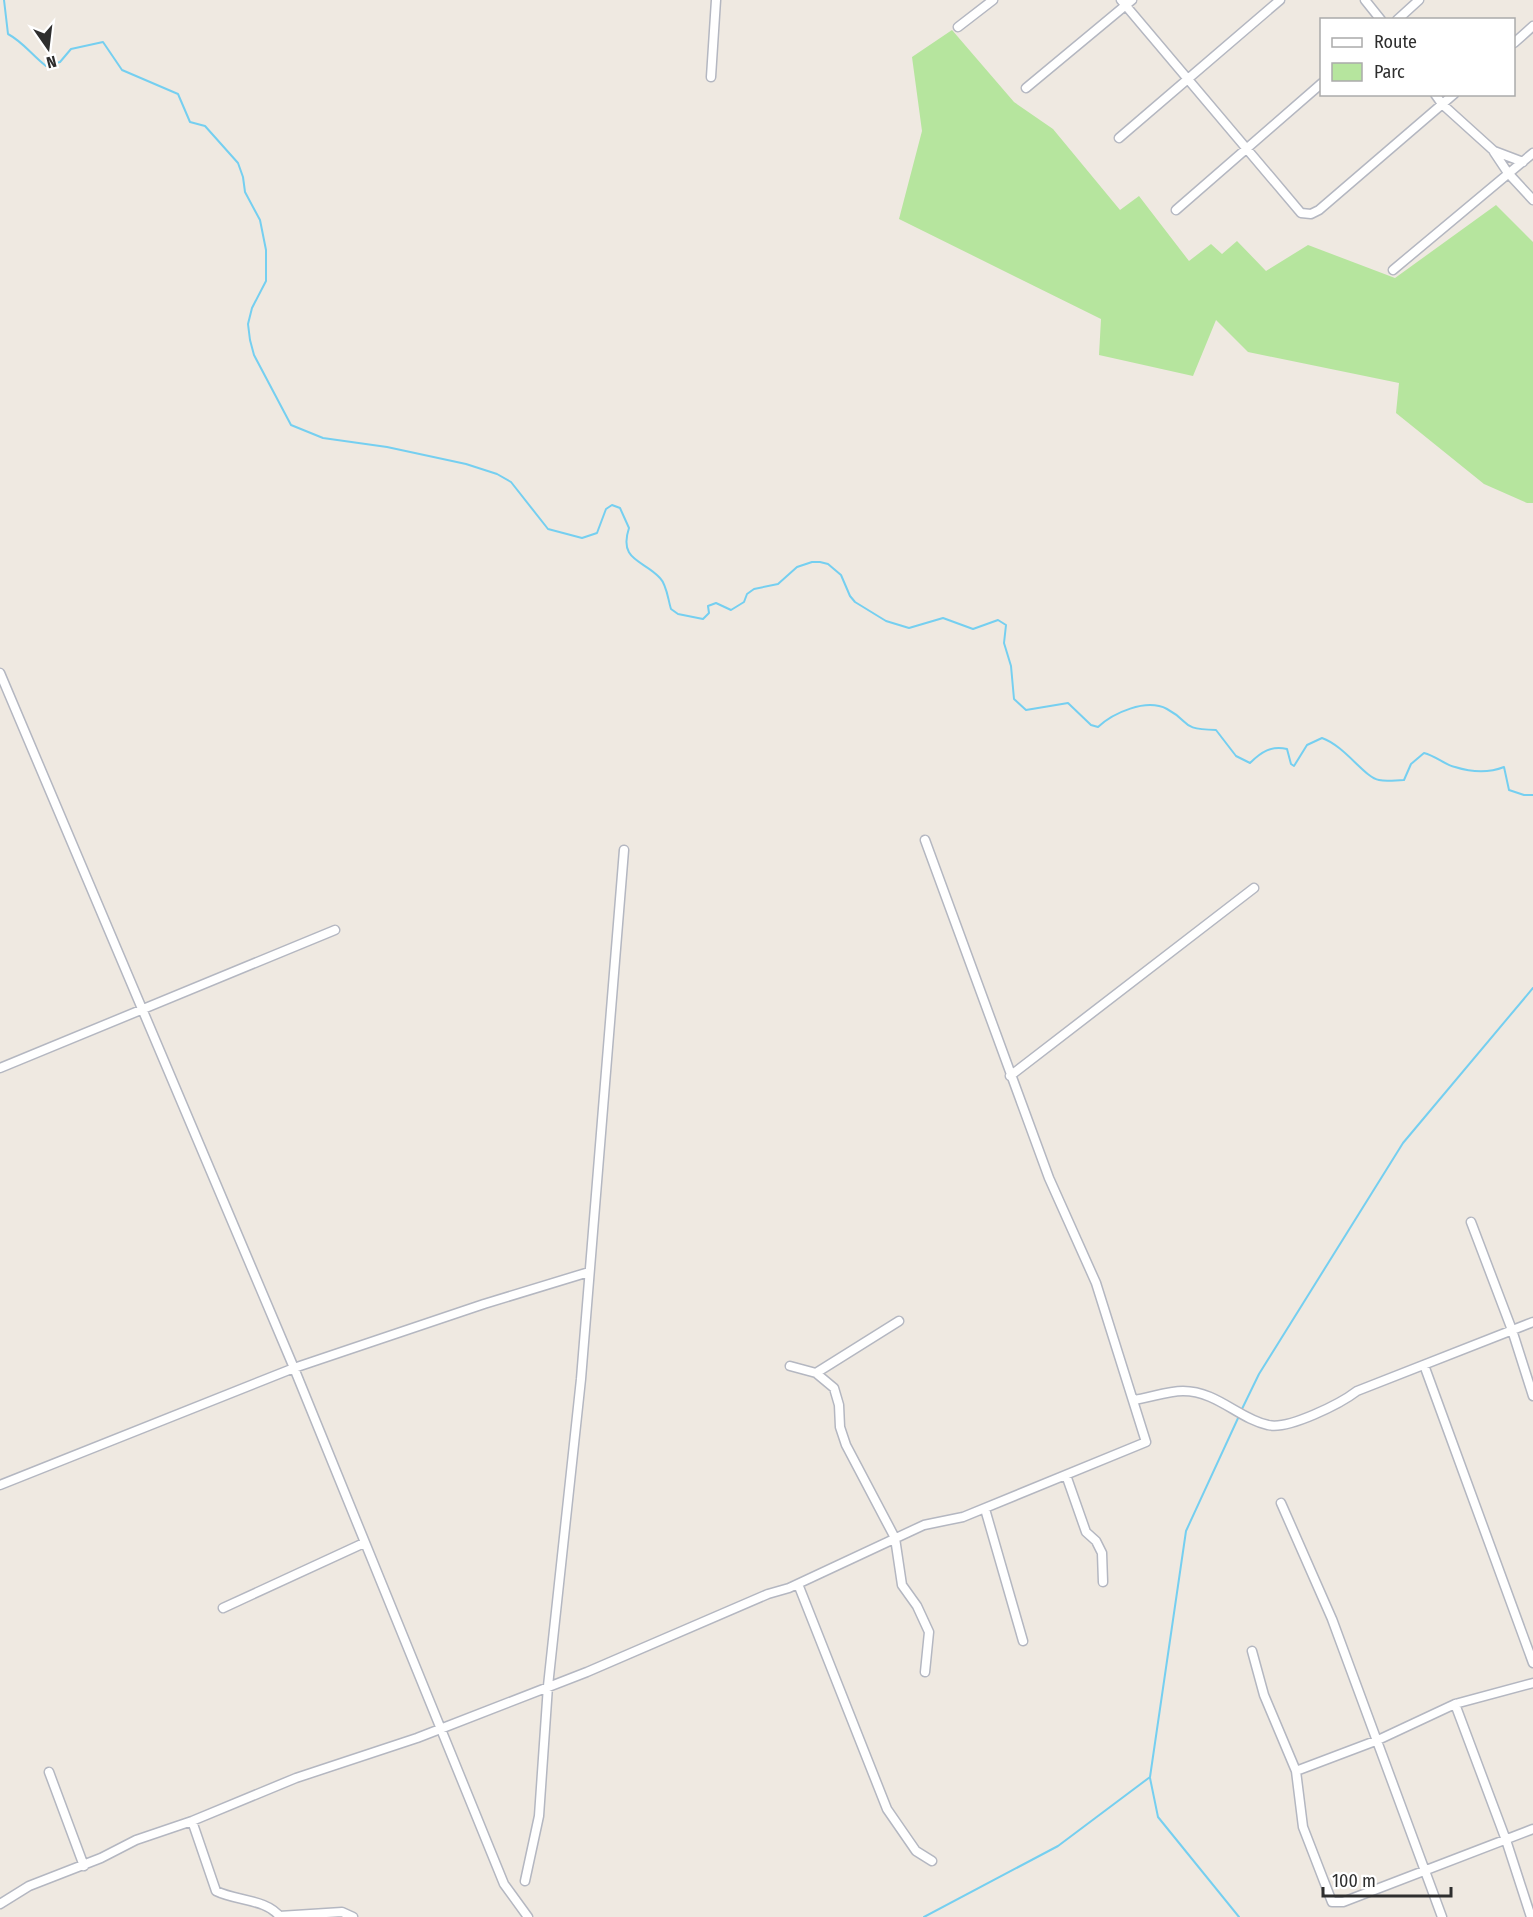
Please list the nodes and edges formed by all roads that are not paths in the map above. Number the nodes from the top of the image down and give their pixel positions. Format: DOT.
graph roads {
  1 [pos="716,0"];
  2 [pos="993,0"];
  3 [pos="1280,0"];
  4 [pos="1365,0"];
  5 [pos="1419,0"];
  6 [pos="1126,2"];
  7 [pos="1380,18"];
  8 [pos="1398,18"];
  9 [pos="1533,26"];
  10 [pos="958,27"];
  11 [pos="1515,42"];
  12 [pos="711,78"];
  13 [pos="1189,78"];
  14 [pos="1320,85"];
  15 [pos="1026,88"];
  16 [pos="1436,96"];
  17 [pos="1452,96"];
  18 [pos="1442,104"];
  19 [pos="1119,138"];
  20 [pos="1246,147"];
  21 [pos="1494,151"];
  22 [pos="1533,153"];
  23 [pos="1523,162"];
  24 [pos="1508,173"];
  25 [pos="1533,200"];
  26 [pos="1176,210"];
  27 [pos="1393,270"];
  28 [pos="0,673"];
  29 [pos="925,840"];
  30 [pos="624,850"];
  31 [pos="1254,888"];
  32 [pos="335,930"];
  33 [pos="143,1008"];
  34 [pos="0,1068"];
  35 [pos="1010,1076"];
  36 [pos="1471,1222"];
  37 [pos="589,1272"];
  38 [pos="900,1321"];
  39 [pos="1533,1322"];
  40 [pos="1512,1330"];
  41 [pos="1424,1365"];
  42 [pos="790,1366"];
  43 [pos="294,1368"];
  44 [pos="816,1373"];
  45 [pos="1533,1396"];
  46 [pos="1133,1400"];
  47 [pos="1066,1475"];
  48 [pos="0,1485"];
  49 [pos="1281,1503"];
  50 [pos="985,1509"];
  51 [pos="895,1538"];
  52 [pos="364,1543"];
  53 [pos="1103,1582"];
  54 [pos="798,1584"];
  55 [pos="223,1608"];
  56 [pos="1023,1641"];
  57 [pos="1252,1651"];
  58 [pos="1533,1663"];
  59 [pos="925,1672"];
  60 [pos="1533,1683"];
  61 [pos="548,1686"];
  62 [pos="1455,1704"];
  63 [pos="440,1728"];
  64 [pos="1378,1740"];
  65 [pos="1296,1771"];
  66 [pos="49,1772"];
  67 [pos="192,1821"];
  68 [pos="1533,1829"];
  69 [pos="1506,1840"];
  70 [pos="932,1861"];
  71 [pos="84,1866"];
  72 [pos="1424,1870"];
  73 [pos="525,1881"];
  74 [pos="0,1904"];
  75 [pos="280,1916"];
  76 [pos="353,1917"];
  77 [pos="528,1917"];
  78 [pos="1442,1917"];
  79 [pos="1531,1917"];
  1 -- 12 [label="street"];
  2 -- 10 [label="street"];
  3 -- 13 [label="street"];
  4 -- 7 [label="street"];
  5 -- 8 [label="street"];
  6 -- 13 [label="street"];
  6 -- 15 [label="street"];
  9 -- 11 [label="street"];
  13 -- 19 [label="street"];
  13 -- 20 [label="street"];
  14 -- 20 [label="street"];
  16 -- 18 [label="street"];
  17 -- 18 [label="street"];
  18 -- 20 [label="street"];
  18 -- 21 [label="street"];
  20 -- 26 [label="street"];
  21 -- 23 [label="street"];
  21 -- 24 [label="street"];
  22 -- 23 [label="street"];
  23 -- 24 [label="street"];
  24 -- 25 [label="street"];
  24 -- 27 [label="street"];
  28 -- 33 [label="street"];
  29 -- 35 [label="street"];
  30 -- 37 [label="street"];
  31 -- 35 [label="street"];
  32 -- 33 [label="street"];
  33 -- 34 [label="street"];
  33 -- 43 [label="street"];
  35 -- 46 [label="street"];
  36 -- 40 [label="street"];
  37 -- 43 [label="street"];
  37 -- 61 [label="street"];
  38 -- 44 [label="street"];
  39 -- 40 [label="street"];
  40 -- 41 [label="street"];
  40 -- 45 [label="street"];
  41 -- 46 [label="street"];
  41 -- 58 [label="street"];
  42 -- 44 [label="street"];
  43 -- 48 [label="street"];
  43 -- 52 [label="street"];
  44 -- 51 [label="street"];
  46 -- 47 [label="street"];
  47 -- 50 [label="street"];
  47 -- 53 [label="street"];
  49 -- 64 [label="street"];
  50 -- 51 [label="street"];
  50 -- 56 [label="street"];
  51 -- 54 [label="street"];
  51 -- 59 [label="street"];
  52 -- 55 [label="street"];
  52 -- 63 [label="street"];
  54 -- 61 [label="street"];
  54 -- 70 [label="street"];
  57 -- 65 [label="street"];
  60 -- 62 [label="street"];
  61 -- 63 [label="street"];
  61 -- 73 [label="street"];
  62 -- 64 [label="street"];
  62 -- 69 [label="street"];
  63 -- 67 [label="street"];
  63 -- 77 [label="street"];
  64 -- 65 [label="street"];
  64 -- 72 [label="street"];
  65 -- 72 [label="street"];
  66 -- 71 [label="street"];
  67 -- 71 [label="street"];
  67 -- 75 [label="street"];
  68 -- 69 [label="street"];
  69 -- 72 [label="street"];
  69 -- 79 [label="street"];
  71 -- 74 [label="street"];
  72 -- 78 [label="street"];
  75 -- 76 [label="street"];
}
